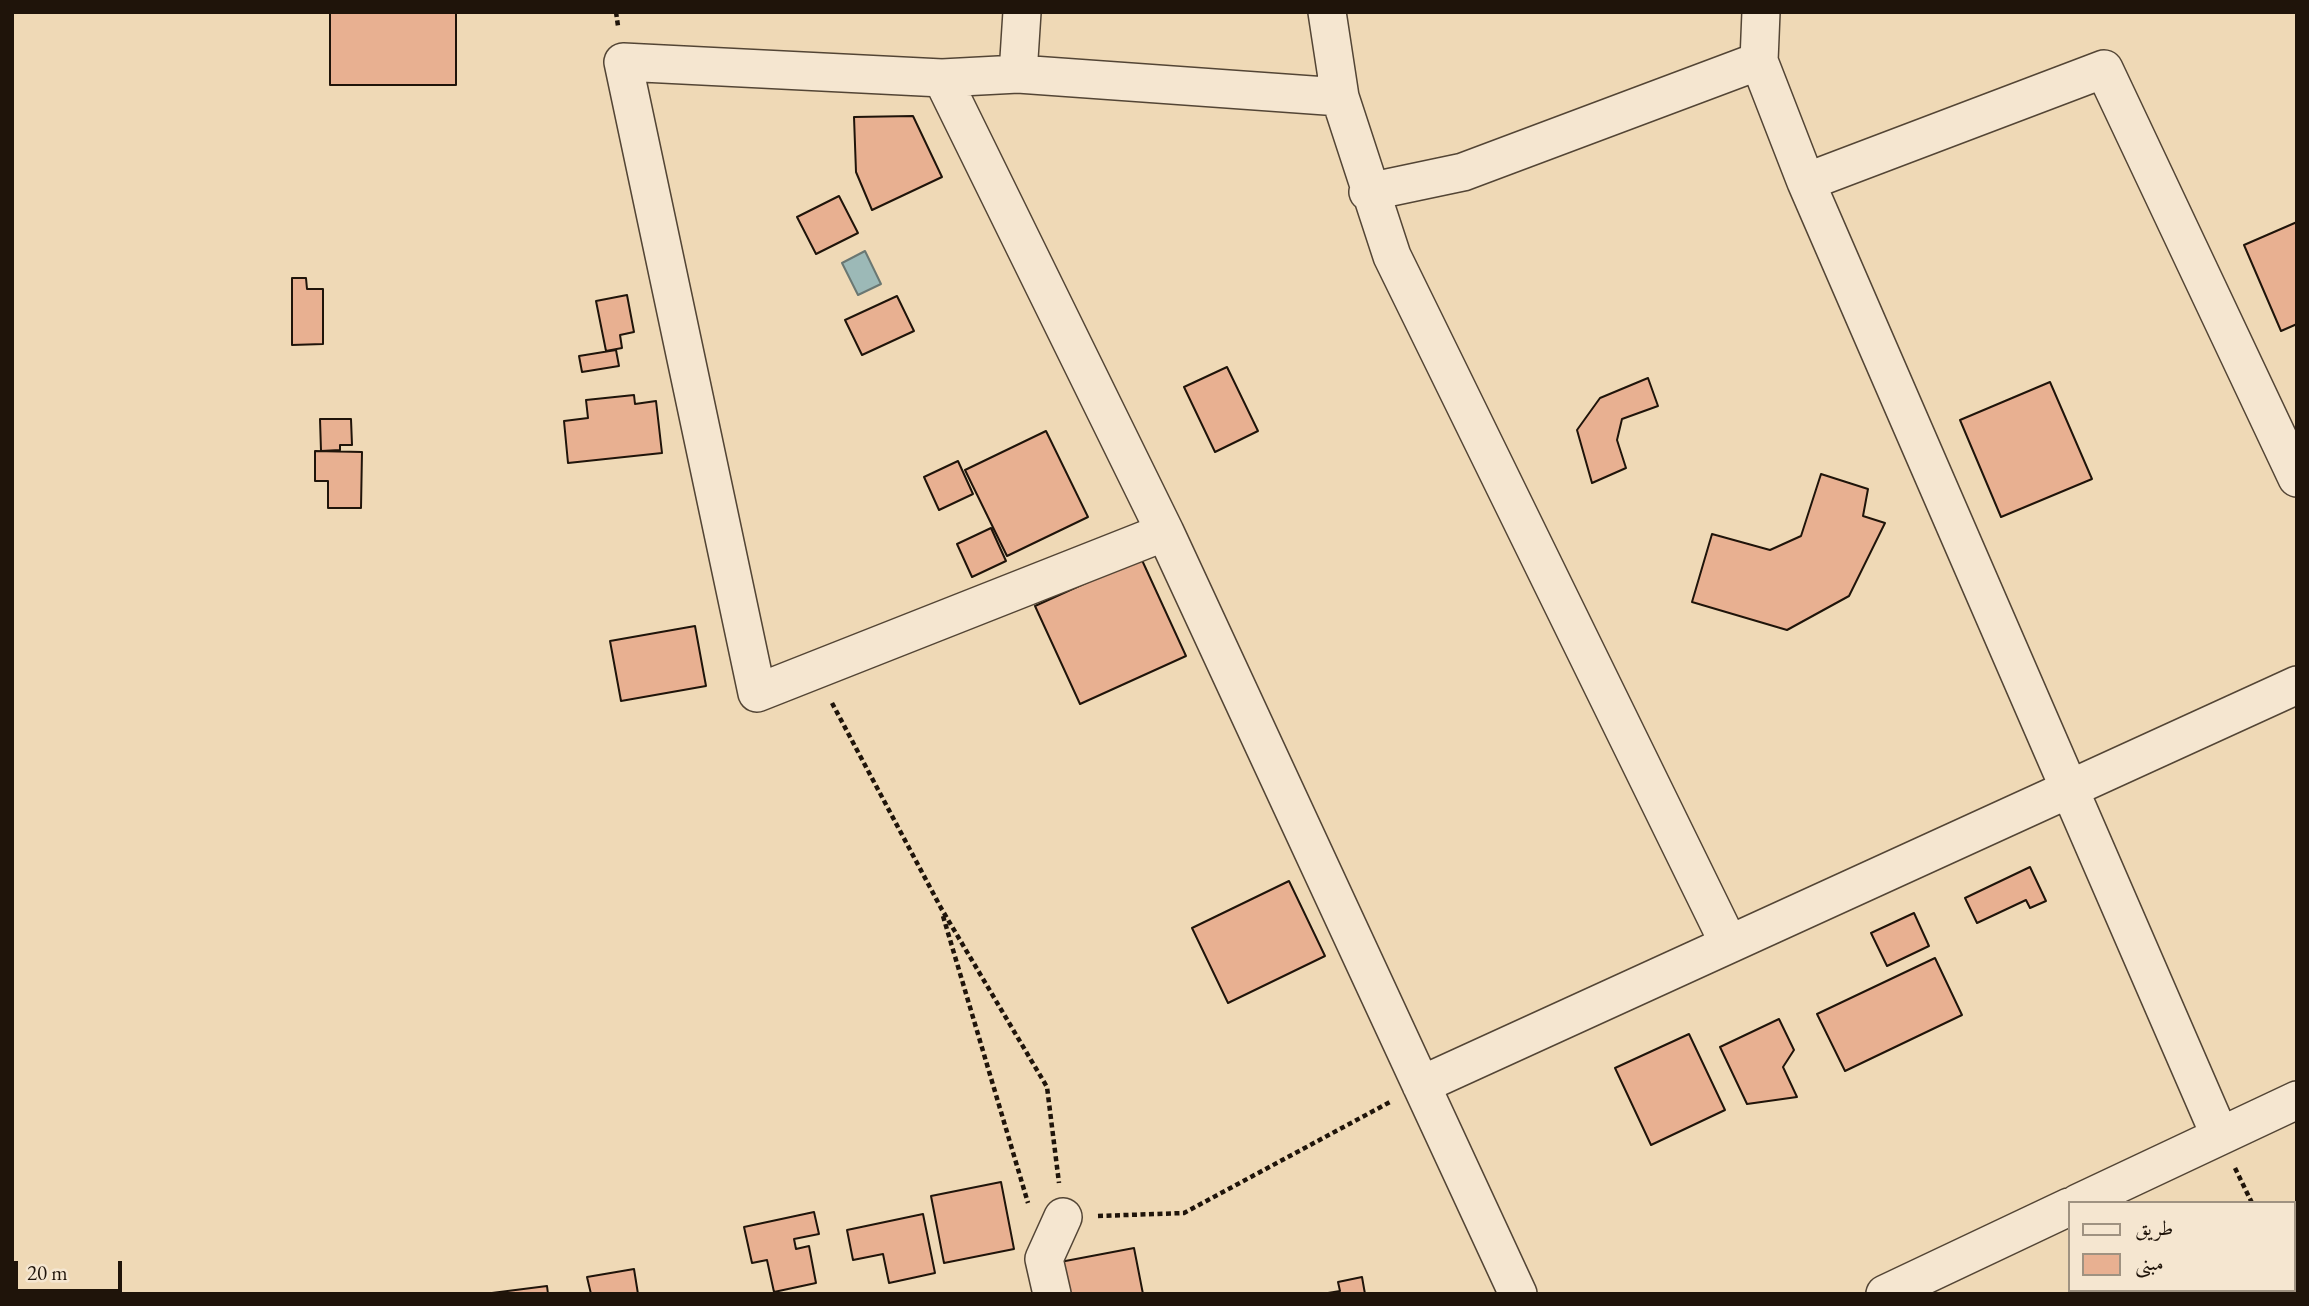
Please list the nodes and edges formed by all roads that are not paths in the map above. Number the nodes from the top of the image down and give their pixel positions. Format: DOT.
graph roads {
  1 [pos="1022,12"];
  2 [pos="1327,12"];
  3 [pos="1761,12"];
  4 [pos="1759,61"];
  5 [pos="1018,74"];
  6 [pos="942,78"];
  7 [pos="1339,97"];
  8 [pos="1806,182"];
  9 [pos="1368,192"];
  10 [pos="2297,478"];
  11 [pos="1165,532"];
  12 [pos="2297,685"];
  13 [pos="2070,789"];
  14 [pos="1729,944"];
  15 [pos="1421,1085"];
  16 [pos="2297,1100"];
  17 [pos="2220,1136"];
  18 [pos="2082,1201"];
  19 [pos="2068,1207"];
  20 [pos="1063,1217"];
  21 [pos="1048,1277"];
  22 [pos="1518,1294"];
  23 [pos="1885,1294"];
  1 -- 5 [label="street"];
  2 -- 7 [label="street"];
  3 -- 4 [label="street"];
  4 -- 8 [label="street"];
  4 -- 9 [label="street"];
  5 -- 6 [label="street"];
  5 -- 7 [label="street"];
  6 -- 11 [label="street"];
  6 -- 11 [label="street"];
  7 -- 9 [label="street"];
  8 -- 10 [label="street"];
  8 -- 13 [label="street"];
  9 -- 14 [label="street"];
  11 -- 15 [label="street"];
  12 -- 13 [label="street"];
  13 -- 14 [label="street"];
  13 -- 17 [label="street"];
  14 -- 15 [label="street"];
  15 -- 22 [label="street"];
  16 -- 17 [label="street"];
  17 -- 18 [label="street"];
  19 -- 23 [label="street"];
  20 -- 21 [label="street"];
}
